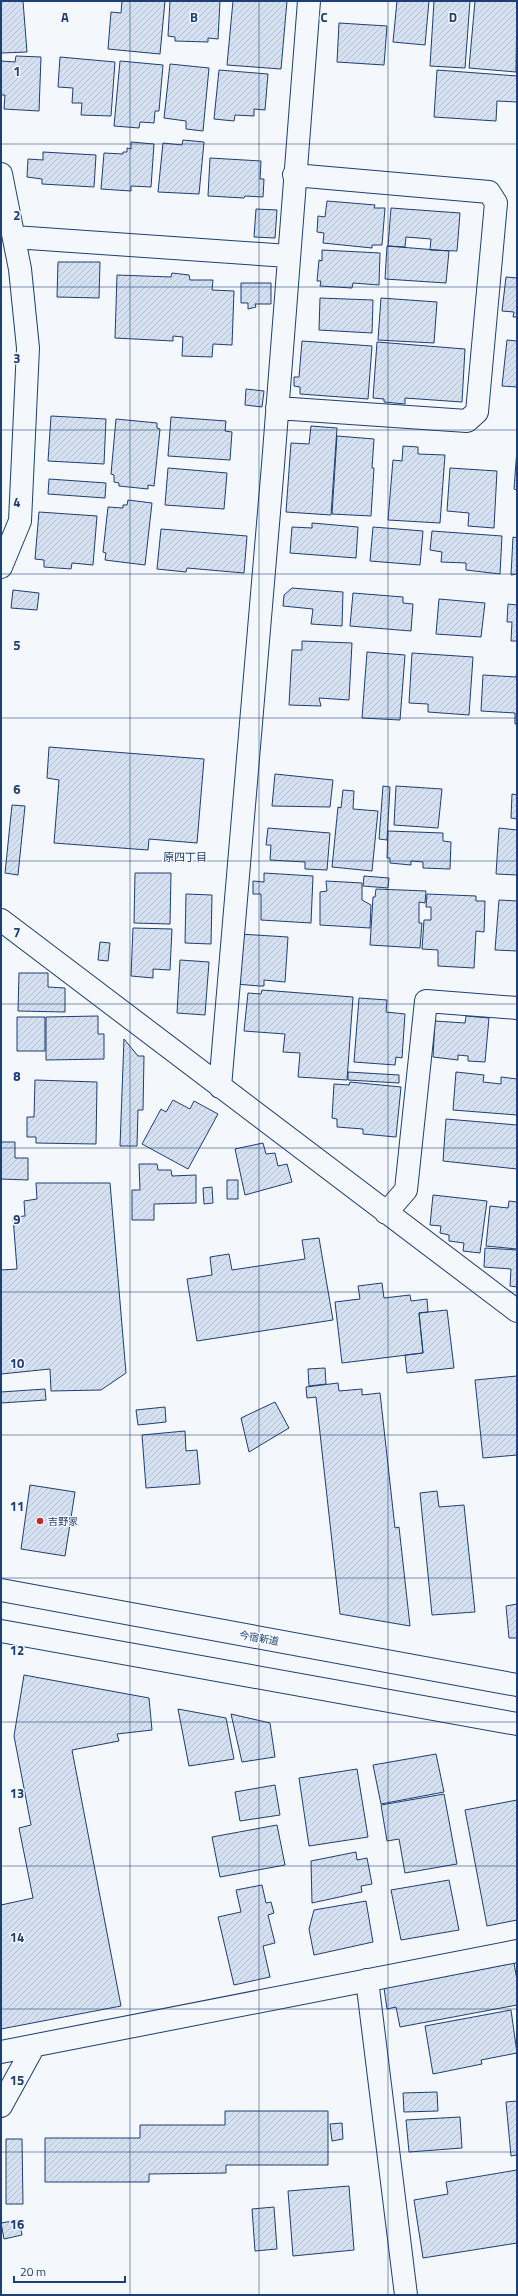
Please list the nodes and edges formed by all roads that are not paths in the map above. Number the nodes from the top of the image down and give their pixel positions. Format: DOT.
graph roads {
  1 [pos="309,1"];
  2 [pos="1,174"];
  3 [pos="294,175"];
  4 [pos="14,237"];
  5 [pos="288,256"];
  6 [pos="277,408"];
  7 [pos="1,567"];
  8 [pos="1,920"];
  9 [pos="517,1008"];
  10 [pos="220,1087"];
  11 [pos="386,1213"];
  12 [pos="517,1312"];
  13 [pos="1,1590"];
  14 [pos="1,1631"];
  15 [pos="517,1685"];
  16 [pos="517,1724"];
  17 [pos="517,1950"];
  18 [pos="367,1980"];
  19 [pos="34,2046"];
  20 [pos="1,2052"];
  21 [pos="1,2106"];
  22 [pos="406,2295"];
  1 -- 3 [label="main road"];
  2 -- 4 [label="main road"];
  3 -- 5 [label="main road"];
  3 -- 6 [label="main road"];
  4 -- 5 [label="main road"];
  4 -- 7 [label="main road"];
  5 -- 6 [label="main road"];
  6 -- 10 [label="main road"];
  8 -- 10 [label="main road"];
  9 -- 11 [label="main road"];
  10 -- 11 [label="main road"];
  11 -- 12 [label="main road"];
  13 -- 15 [label="main road, 今宿新道"];
  14 -- 16 [label="main road"];
  17 -- 18 [label="main road"];
  18 -- 19 [label="main road"];
  18 -- 22 [label="main road"];
  19 -- 20 [label="main road"];
  19 -- 21 [label="main road"];
}
